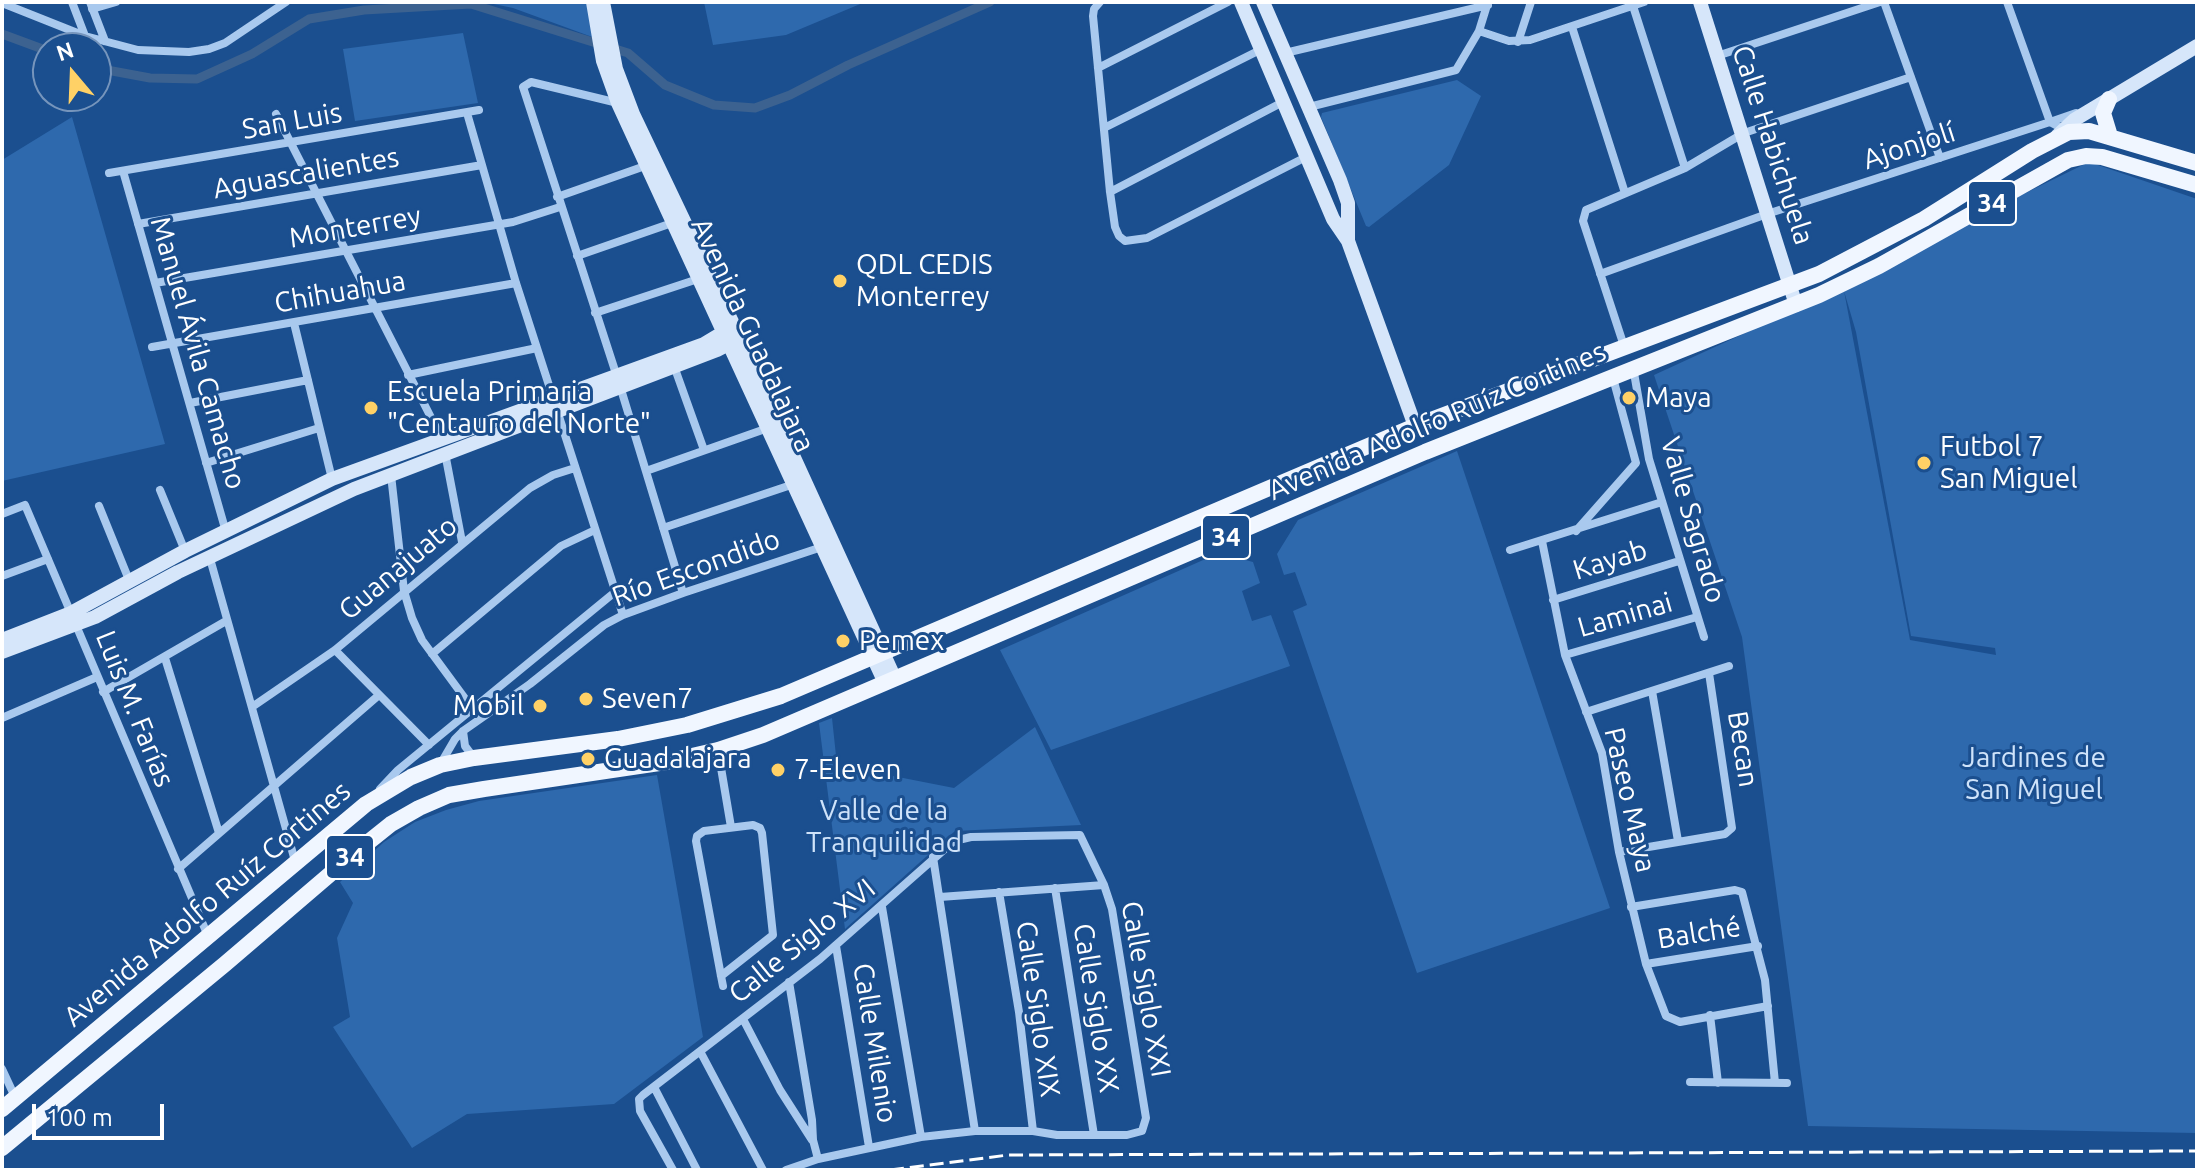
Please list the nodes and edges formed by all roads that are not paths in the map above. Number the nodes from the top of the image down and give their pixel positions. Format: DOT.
graph roads {
  1 [pos="72,2"];
  2 [pos="116,2"];
  3 [pos="286,2"];
  4 [pos="593,2"];
  5 [pos="603,2"];
  6 [pos="1100,2"];
  7 [pos="1228,2"];
  8 [pos="1241,2"];
  9 [pos="1263,2"];
  10 [pos="1531,2"];
  11 [pos="1644,2"];
  12 [pos="1700,2"];
  13 [pos="1882,2"];
  14 [pos="2007,2"];
  15 [pos="1488,3"];
  16 [pos="7,4"];
  17 [pos="91,6"];
  18 [pos="1633,6"];
  19 [pos="1269,18"];
  20 [pos="1251,25"];
  21 [pos="1572,27"];
  22 [pos="1479,31"];
  23 [pos="75,32"];
  24 [pos="83,32"];
  25 [pos="101,32"];
  26 [pos="605,42"];
  27 [pos="1518,42"];
  28 [pos="112,43"];
  29 [pos="2197,46"];
  30 [pos="1262,49"];
  31 [pos="1285,53"];
  32 [pos="1717,56"];
  33 [pos="610,65"];
  34 [pos="1098,68"];
  35 [pos="1911,77"];
  36 [pos="1283,102"];
  37 [pos="2103,102"];
  38 [pos="618,103"];
  39 [pos="1309,107"];
  40 [pos="479,110"];
  41 [pos="467,113"];
  42 [pos="276,114"];
  43 [pos="1104,128"];
  44 [pos="2064,130"];
  45 [pos="1744,133"];
  46 [pos="2110,136"];
  47 [pos="290,143"];
  48 [pos="1306,157"];
  49 [pos="1940,158"];
  50 [pos="2197,163"];
  51 [pos="482,165"];
  52 [pos="645,166"];
  53 [pos="1685,168"];
  54 [pos="123,171"];
  55 [pos="109,173"];
  56 [pos="1340,180"];
  57 [pos="2197,185"];
  58 [pos="1320,189"];
  59 [pos="1110,192"];
  60 [pos="1625,193"];
  61 [pos="316,194"];
  62 [pos="557,197"];
  63 [pos="560,207"];
  64 [pos="1767,214"];
  65 [pos="672,223"];
  66 [pos="138,224"];
  67 [pos="499,225"];
  68 [pos="1348,241"];
  69 [pos="346,251"];
  70 [pos="577,256"];
  71 [pos="1600,274"];
  72 [pos="698,279"];
  73 [pos="155,283"];
  74 [pos="516,283"];
  75 [pos="1790,285"];
  76 [pos="1796,305"];
  77 [pos="374,308"];
  78 [pos="595,313"];
  79 [pos="294,323"];
  80 [pos="732,335"];
  81 [pos="171,342"];
  82 [pos="1624,346"];
  83 [pos="152,347"];
  84 [pos="537,348"];
  85 [pos="674,366"];
  86 [pos="1633,367"];
  87 [pos="408,375"];
  88 [pos="1613,375"];
  89 [pos="308,380"];
  90 [pos="618,381"];
  91 [pos="190,403"];
  92 [pos="554,405"];
  93 [pos="1415,426"];
  94 [pos="319,428"];
  95 [pos="768,428"];
  96 [pos="441,438"];
  97 [pos="704,450"];
  98 [pos="446,455"];
  99 [pos="1649,459"];
  100 [pos="206,463"];
  101 [pos="1636,463"];
  102 [pos="575,468"];
  103 [pos="646,471"];
  104 [pos="391,475"];
  105 [pos="332,479"];
  106 [pos="794,484"];
  107 [pos="160,490"];
  108 [pos="1662,502"];
  109 [pos="99,506"];
  110 [pos="2,514"];
  111 [pos="663,528"];
  112 [pos="595,530"];
  113 [pos="226,531"];
  114 [pos="1576,531"];
  115 [pos="206,541"];
  116 [pos="1542,541"];
  117 [pos="462,542"];
  118 [pos="828,544"];
  119 [pos="230,547"];
  120 [pos="1510,550"];
  121 [pos="185,551"];
  122 [pos="209,557"];
  123 [pos="48,559"];
  124 [pos="1679,561"];
  125 [pos="2,576"];
  126 [pos="129,580"];
  127 [pos="404,591"];
  128 [pos="615,592"];
  129 [pos="683,593"];
  130 [pos="1553,600"];
  131 [pos="623,615"];
  132 [pos="1697,617"];
  133 [pos="73,618"];
  134 [pos="226,621"];
  135 [pos="1704,637"];
  136 [pos="2,640"];
  137 [pos="335,650"];
  138 [pos="544,650"];
  139 [pos="2,652"];
  140 [pos="432,654"];
  141 [pos="878,655"];
  142 [pos="1565,655"];
  143 [pos="165,658"];
  144 [pos="556,662"];
  145 [pos="1729,666"];
  146 [pos="1709,673"];
  147 [pos="97,677"];
  148 [pos="890,681"];
  149 [pos="1652,691"];
  150 [pos="103,692"];
  151 [pos="379,695"];
  152 [pos="252,707"];
  153 [pos="473,708"];
  154 [pos="1586,712"];
  155 [pos="2,718"];
  156 [pos="480,719"];
  157 [pos="463,731"];
  158 [pos="429,745"];
  159 [pos="718,750"];
  160 [pos="474,758"];
  161 [pos="440,765"];
  162 [pos="274,786"];
  163 [pos="366,804"];
  164 [pos="731,827"];
  165 [pos="219,833"];
  166 [pos="1678,841"];
  167 [pos="1085,843"];
  168 [pos="1619,852"];
  169 [pos="933,857"];
  170 [pos="296,862"];
  171 [pos="178,869"];
  172 [pos="1104,885"];
  173 [pos="1055,888"];
  174 [pos="999,892"];
  175 [pos="940,897"];
  176 [pos="882,907"];
  177 [pos="1631,907"];
  178 [pos="208,936"];
  179 [pos="836,946"];
  180 [pos="1758,946"];
  181 [pos="1646,964"];
  182 [pos="789,982"];
  183 [pos="1768,1006"];
  184 [pos="1710,1015"];
  185 [pos="743,1019"];
  186 [pos="701,1053"];
  187 [pos="2,1069"];
  188 [pos="1690,1082"];
  189 [pos="1718,1083"];
  190 [pos="1775,1083"];
  191 [pos="1787,1083"];
  192 [pos="654,1087"];
  193 [pos="9,1103"];
  194 [pos="975,1131"];
  195 [pos="1033,1131"];
  196 [pos="1094,1135"];
  197 [pos="921,1137"];
  198 [pos="813,1140"];
  199 [pos="869,1147"];
  200 [pos="2,1148"];
  201 [pos="818,1159"];
  202 [pos="673,1170"];
  203 [pos="697,1170"];
  204 [pos="763,1170"];
  205 [pos="786,1170"];
  1 -- 24 [label="street"];
  2 -- 17 [label="street"];
  3 -- 28 [label="street"];
  4 -- 26 [label="street, Avenida Guadalajara"];
  5 -- 26 [label="street, Avenida Guadalajara"];
  6 -- 34 [label="street"];
  7 -- 34 [label="street"];
  8 -- 20 [label="street"];
  9 -- 19 [label="street"];
  10 -- 27 [label="street"];
  11 -- 18 [label="street"];
  12 -- 32 [label="street, Calle Habichuela"];
  13 -- 32 [label="street"];
  13 -- 35 [label="street"];
  14 -- 44 [label="street"];
  15 -- 22 [label="street"];
  15 -- 31 [label="street"];
  16 -- 23 [label="street"];
  17 -- 25 [label="street"];
  18 -- 21 [label="street"];
  18 -- 53 [label="street"];
  19 -- 20 [label="street"];
  19 -- 31 [label="street"];
  20 -- 30 [label="street"];
  21 -- 27 [label="street"];
  21 -- 60 [label="street"];
  22 -- 27 [label="street"];
  22 -- 39 [label="street"];
  26 -- 33 [label="street, Avenida Guadalajara"];
  29 -- 37 [label="street"];
  30 -- 36 [label="street"];
  30 -- 43 [label="street"];
  31 -- 39 [label="street"];
  32 -- 45 [label="street, Calle Habichuela"];
  33 -- 38 [label="street, Avenida Guadalajara"];
  33 -- 80 [label="street, Avenida Guadalajara"];
  34 -- 43 [label="street"];
  35 -- 45 [label="street"];
  35 -- 49 [label="street"];
  36 -- 48 [label="street"];
  36 -- 59 [label="street"];
  37 -- 44 [label="street"];
  37 -- 44 [label="street, Ajonjolí"];
  37 -- 46 [label="main road"];
  38 -- 52 [label="street, Avenida Guadalajara"];
  38 -- 62 [label="street"];
  39 -- 56 [label="street"];
  40 -- 41 [label="street, San Luis"];
  41 -- 47 [label="street, San Luis"];
  41 -- 51 [label="street"];
  42 -- 47 [label="street"];
  43 -- 59 [label="street"];
  44 -- 46 [label="main road"];
  44 -- 49 [label="street, Ajonjolí"];
  44 -- 75 [label="main road, Avenida Adolfo Ruíz Cortines / 34"];
  45 -- 53 [label="street"];
  45 -- 64 [label="street, Calle Habichuela"];
  46 -- 50 [label="main road"];
  47 -- 54 [label="street, San Luis"];
  47 -- 61 [label="street"];
  48 -- 58 [label="street"];
  48 -- 59 [label="street"];
  49 -- 64 [label="street, Ajonjolí"];
  51 -- 61 [label="street, Aguascalientes"];
  51 -- 67 [label="street"];
  52 -- 62 [label="street"];
  52 -- 65 [label="street, Avenida Guadalajara"];
  53 -- 60 [label="street"];
  54 -- 55 [label="street, San Luis"];
  54 -- 66 [label="street, Manuel Ávila Camacho"];
  56 -- 58 [label="street"];
  56 -- 68 [label="street"];
  57 -- 76 [label="main road, Avenida Adolfo Ruíz Cortines / 34"];
  58 -- 68 [label="street"];
  60 -- 71 [label="street"];
  61 -- 66 [label="street, Aguascalientes"];
  61 -- 69 [label="street"];
  62 -- 63 [label="street"];
  63 -- 67 [label="street, Monterrey"];
  63 -- 70 [label="street"];
  64 -- 71 [label="street, Ajonjolí"];
  64 -- 75 [label="street, Calle Habichuela"];
  65 -- 70 [label="street"];
  65 -- 72 [label="street, Avenida Guadalajara"];
  66 -- 73 [label="street, Manuel Ávila Camacho"];
  67 -- 69 [label="street, Monterrey"];
  67 -- 74 [label="street"];
  68 -- 93 [label="street"];
  69 -- 73 [label="street, Monterrey"];
  69 -- 77 [label="street"];
  70 -- 78 [label="street"];
  71 -- 82 [label="street"];
  72 -- 78 [label="street"];
  72 -- 80 [label="street, Avenida Guadalajara"];
  73 -- 81 [label="street, Manuel Ávila Camacho"];
  74 -- 77 [label="street, Chihuahua"];
  74 -- 84 [label="street"];
  75 -- 76 [label="street, Calle Habichuela"];
  75 -- 82 [label="main road, Avenida Adolfo Ruíz Cortines / 34"];
  76 -- 86 [label="main road, Avenida Adolfo Ruíz Cortines / 34"];
  77 -- 79 [label="street, Chihuahua"];
  77 -- 87 [label="street"];
  78 -- 90 [label="street"];
  79 -- 81 [label="street, Chihuahua"];
  79 -- 89 [label="street"];
  80 -- 85 [label="street"];
  80 -- 90 [label="street"];
  80 -- 95 [label="street, Avenida Guadalajara"];
  80 -- 118 [label="street, Avenida Guadalajara"];
  81 -- 83 [label="street, Chihuahua"];
  81 -- 91 [label="street, Manuel Ávila Camacho"];
  82 -- 93 [label="main road, Avenida Adolfo Ruíz Cortines / 34"];
  84 -- 87 [label="street"];
  84 -- 92 [label="street"];
  85 -- 90 [label="street"];
  85 -- 97 [label="street"];
  86 -- 88 [label="main road, Avenida Adolfo Ruíz Cortines / 34"];
  86 -- 99 [label="street, Valle Sagrado"];
  87 -- 96 [label="street"];
  88 -- 101 [label="street"];
  88 -- 148 [label="main road, Avenida Adolfo Ruíz Cortines / 34"];
  89 -- 91 [label="street"];
  89 -- 94 [label="street"];
  90 -- 92 [label="street"];
  90 -- 103 [label="street"];
  91 -- 100 [label="street, Manuel Ávila Camacho"];
  92 -- 96 [label="street"];
  92 -- 98 [label="street"];
  92 -- 102 [label="street"];
  93 -- 141 [label="main road, Avenida Adolfo Ruíz Cortines / 34"];
  94 -- 100 [label="street"];
  94 -- 105 [label="street"];
  95 -- 97 [label="street"];
  95 -- 106 [label="street, Avenida Guadalajara"];
  96 -- 98 [label="street"];
  96 -- 105 [label="street"];
  97 -- 103 [label="street"];
  98 -- 104 [label="street"];
  98 -- 117 [label="street"];
  99 -- 101 [label="street"];
  99 -- 108 [label="street, Valle Sagrado"];
  100 -- 113 [label="street, Manuel Ávila Camacho"];
  101 -- 114 [label="street"];
  102 -- 112 [label="street"];
  102 -- 117 [label="street, Guanajuato"];
  103 -- 111 [label="street"];
  104 -- 119 [label="street"];
  104 -- 127 [label="street"];
  105 -- 113 [label="street"];
  106 -- 111 [label="street"];
  106 -- 118 [label="street, Avenida Guadalajara"];
  107 -- 121 [label="street"];
  108 -- 114 [label="street"];
  108 -- 124 [label="street, Valle Sagrado"];
  109 -- 126 [label="street"];
  110 -- 123 [label="street, Luis M. Farías"];
  111 -- 129 [label="street"];
  112 -- 128 [label="street"];
  112 -- 140 [label="street"];
  113 -- 115 [label="street"];
  113 -- 119 [label="street, Manuel Ávila Camacho"];
  114 -- 116 [label="street"];
  115 -- 121 [label="street"];
  115 -- 122 [label="street"];
  116 -- 120 [label="street"];
  116 -- 130 [label="street, Paseo Maya"];
  117 -- 127 [label="street, Guanajuato"];
  118 -- 129 [label="street, Río Escondido"];
  118 -- 141 [label="street, Avenida Guadalajara"];
  119 -- 122 [label="street"];
  121 -- 126 [label="street"];
  122 -- 133 [label="street"];
  122 -- 134 [label="street"];
  123 -- 125 [label="street"];
  123 -- 133 [label="street, Luis M. Farías"];
  124 -- 130 [label="street, Kayab"];
  124 -- 132 [label="street, Valle Sagrado"];
  126 -- 133 [label="street"];
  127 -- 137 [label="street, Guanajuato"];
  127 -- 140 [label="street"];
  128 -- 131 [label="street"];
  128 -- 138 [label="street"];
  129 -- 131 [label="street, Río Escondido"];
  130 -- 142 [label="street, Paseo Maya"];
  131 -- 144 [label="street, Río Escondido"];
  132 -- 135 [label="street, Valle Sagrado"];
  132 -- 142 [label="street, Laminai"];
  133 -- 136 [label="street"];
  133 -- 139 [label="street"];
  133 -- 147 [label="street, Luis M. Farías"];
  134 -- 143 [label="street"];
  134 -- 152 [label="street"];
  137 -- 151 [label="street"];
  137 -- 152 [label="street, Guanajuato"];
  138 -- 144 [label="street"];
  138 -- 153 [label="street"];
  140 -- 153 [label="street"];
  141 -- 148 [label="street, Avenida Guadalajara"];
  141 -- 160 [label="main road, Avenida Adolfo Ruíz Cortines / 34"];
  142 -- 154 [label="street, Paseo Maya"];
  143 -- 150 [label="street"];
  143 -- 165 [label="street"];
  144 -- 156 [label="street, Río Escondido"];
  145 -- 146 [label="street"];
  146 -- 149 [label="street"];
  146 -- 166 [label="street, Becan"];
  147 -- 150 [label="street, Luis M. Farías"];
  147 -- 155 [label="street"];
  148 -- 159 [label="main road, Avenida Adolfo Ruíz Cortines / 34"];
  149 -- 154 [label="street"];
  149 -- 166 [label="street"];
  150 -- 171 [label="street, Luis M. Farías"];
  151 -- 158 [label="street"];
  151 -- 162 [label="street"];
  152 -- 162 [label="street"];
  153 -- 156 [label="street"];
  153 -- 158 [label="street"];
  154 -- 168 [label="street, Paseo Maya"];
  156 -- 157 [label="street, Río Escondido"];
  157 -- 160 [label="street"];
  157 -- 161 [label="street, Río Escondido"];
  158 -- 163 [label="street"];
  159 -- 164 [label="street"];
  159 -- 200 [label="main road, Avenida Adolfo Ruíz Cortines / 34"];
  160 -- 161 [label="main road, Avenida Adolfo Ruíz Cortines / 34"];
  161 -- 163 [label="main road, Avenida Adolfo Ruíz Cortines / 34"];
  162 -- 165 [label="street"];
  162 -- 170 [label="street"];
  163 -- 170 [label="main road, Avenida Adolfo Ruíz Cortines / 34"];
  164 -- 164 [label="street"];
  165 -- 171 [label="street"];
  166 -- 168 [label="street"];
  167 -- 169 [label="street, Calle Siglo XVI"];
  167 -- 172 [label="street, Calle Siglo XXI"];
  168 -- 177 [label="street, Paseo Maya"];
  169 -- 175 [label="street"];
  169 -- 176 [label="street, Calle Siglo XVI"];
  170 -- 178 [label="main road, Avenida Adolfo Ruíz Cortines / 34"];
  171 -- 178 [label="street, Luis M. Farías"];
  172 -- 173 [label="street"];
  172 -- 196 [label="street, Calle Siglo XXI"];
  173 -- 174 [label="street"];
  173 -- 196 [label="street, Calle Siglo XX"];
  174 -- 175 [label="street"];
  174 -- 195 [label="street, Calle Siglo XIX"];
  175 -- 194 [label="street"];
  176 -- 179 [label="street, Calle Siglo XVI"];
  176 -- 197 [label="street"];
  177 -- 180 [label="street"];
  177 -- 181 [label="street, Paseo Maya"];
  178 -- 193 [label="main road, Avenida Adolfo Ruíz Cortines / 34"];
  179 -- 182 [label="street, Calle Siglo XVI"];
  179 -- 199 [label="street, Calle Milenio"];
  180 -- 181 [label="street, Balché"];
  180 -- 183 [label="street"];
  181 -- 184 [label="street, Paseo Maya"];
  182 -- 185 [label="street, Calle Siglo XVI"];
  182 -- 198 [label="street"];
  183 -- 184 [label="street"];
  183 -- 190 [label="street"];
  184 -- 189 [label="street"];
  185 -- 186 [label="street, Calle Siglo XVI"];
  185 -- 198 [label="street"];
  186 -- 192 [label="street, Calle Siglo XVI"];
  186 -- 204 [label="street"];
  187 -- 193 [label="street"];
  188 -- 189 [label="street"];
  189 -- 190 [label="street"];
  190 -- 191 [label="street"];
  192 -- 202 [label="street, Calle Siglo XVI"];
  192 -- 203 [label="street"];
  194 -- 195 [label="street"];
  194 -- 197 [label="street"];
  195 -- 196 [label="street"];
  197 -- 199 [label="street"];
  198 -- 201 [label="street"];
  199 -- 201 [label="street"];
  201 -- 205 [label="street"];
}
